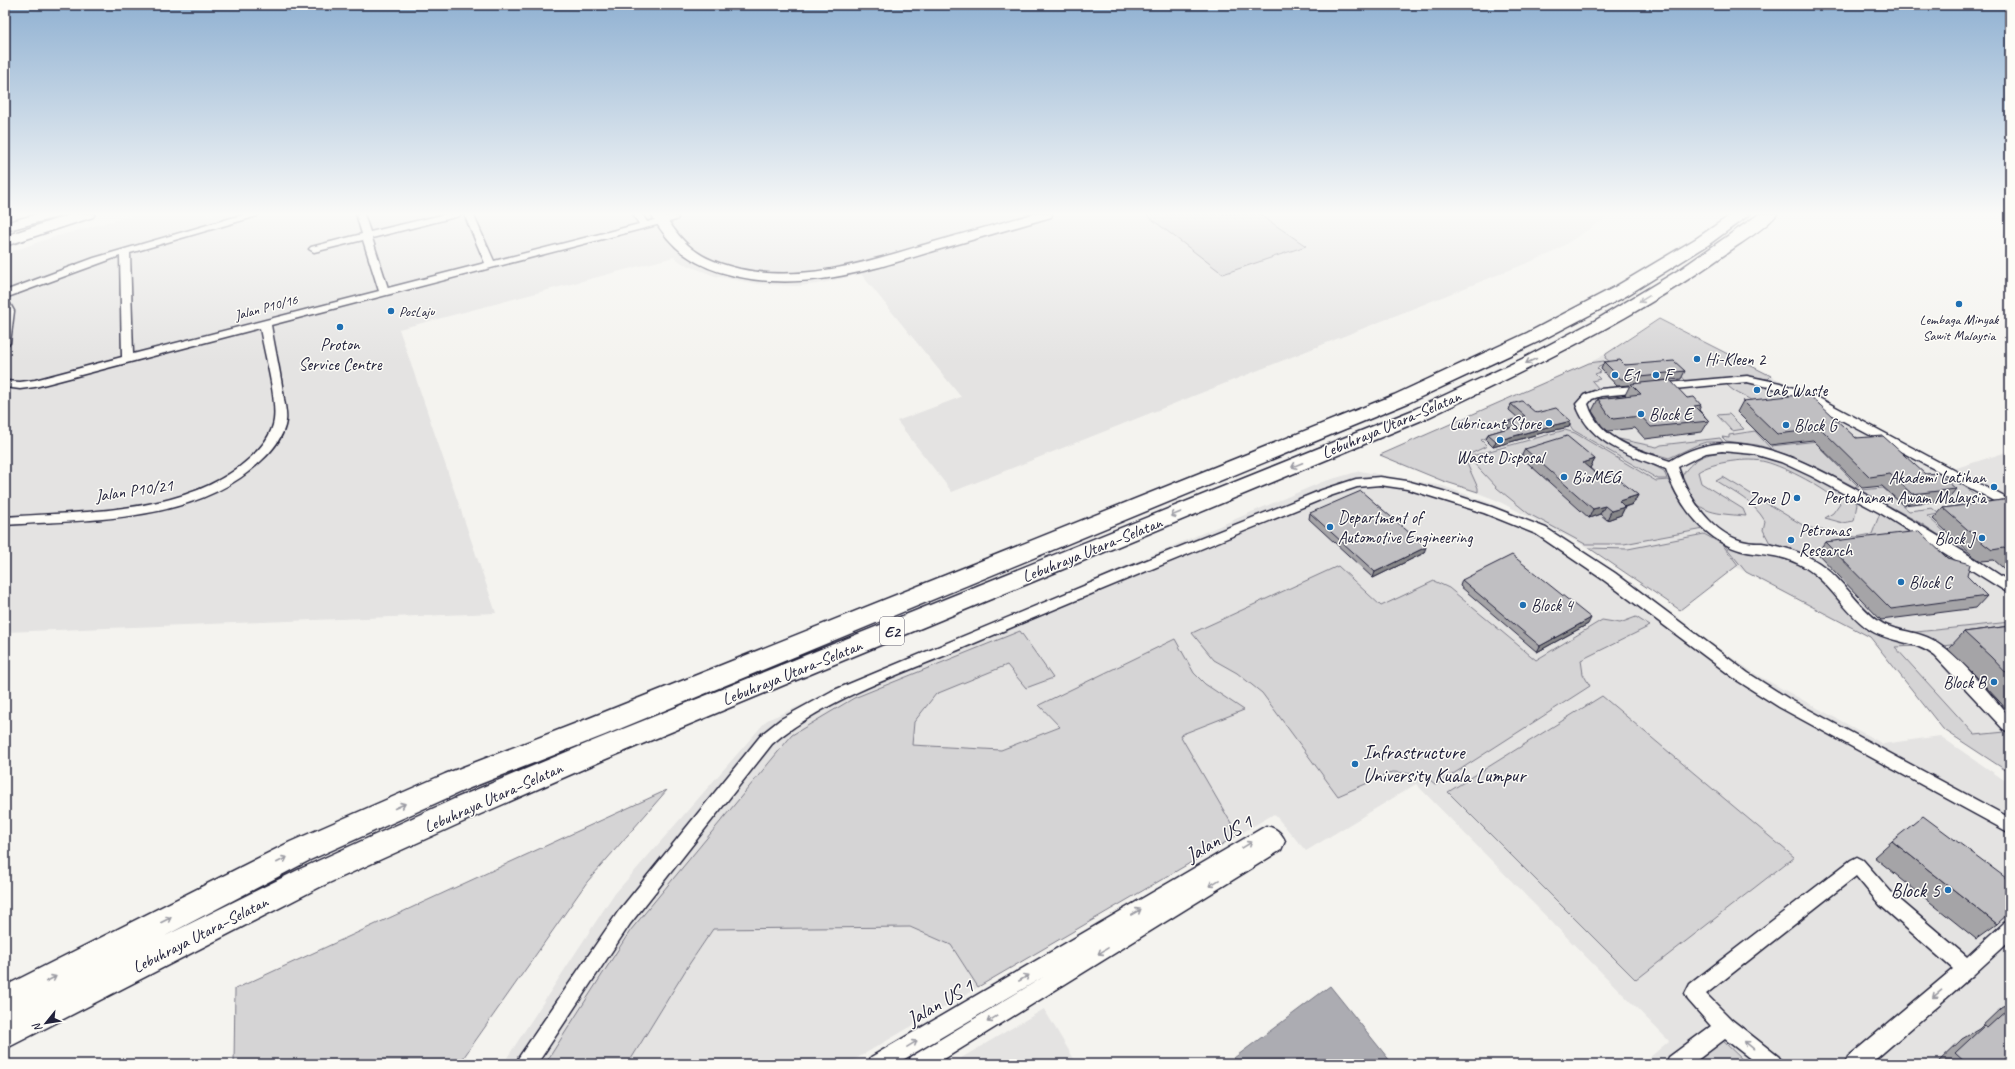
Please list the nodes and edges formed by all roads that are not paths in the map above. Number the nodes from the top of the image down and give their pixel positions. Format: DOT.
graph roads {
  1 [pos="89,264"];
  2 [pos="124,264"];
  3 [pos="376,264"];
  4 [pos="494,264"];
  5 [pos="710,264"];
  6 [pos="732,264"];
  7 [pos="847,264"];
  8 [pos="877,264"];
  9 [pos="1668,264"];
  10 [pos="1700,264"];
  11 [pos="490,265"];
  12 [pos="384,292"];
  13 [pos="5,295"];
  14 [pos="5,304"];
  15 [pos="265,323"];
  16 [pos="5,343"];
  17 [pos="128,359"];
  18 [pos="5,384"];
  19 [pos="1671,466"];
  20 [pos="2010,506"];
  21 [pos="5,522"];
  22 [pos="2010,589"];
  23 [pos="2010,727"];
  24 [pos="2010,826"];
  25 [pos="2010,929"];
  26 [pos="1967,969"];
  27 [pos="5,1003"];
  28 [pos="1725,1027"];
  29 [pos="5,1033"];
  30 [pos="526,1064"];
  31 [pos="878,1064"];
  32 [pos="918,1064"];
  33 [pos="1676,1064"];
  34 [pos="1772,1064"];
  35 [pos="1855,1064"];
  1 -- 13 [label="street"];
  2 -- 17 [label="street"];
  3 -- 12 [label="street"];
  4 -- 11 [label="street, Jalan P10/16"];
  5 -- 8 [label="street"];
  6 -- 7 [label="street"];
  27 -- 9 [label="highway, Lebuhraya Utara–Selatan / E2, one-way"];
  10 -- 29 [label="highway, Lebuhraya Utara–Selatan / E2, one-way"];
  11 -- 12 [label="street, Jalan P10/16"];
  12 -- 15 [label="street, Jalan P10/16"];
  14 -- 16 [label="street"];
  15 -- 17 [label="street, Jalan P10/16"];
  15 -- 21 [label="street, Jalan P10/21"];
  17 -- 18 [label="street, Jalan P10/16"];
  19 -- 20 [label="street"];
  19 -- 22 [label="street"];
  19 -- 23 [label="street"];
  24 -- 30 [label="street"];
  25 -- 26 [label="street"];
  26 -- 28 [label="street"];
  26 -- 35 [label="street, one-way"];
  28 -- 33 [label="street"];
  34 -- 28 [label="street, one-way"];
  31 -- 32 [label="street, Jalan US 1, one-way"];
}
